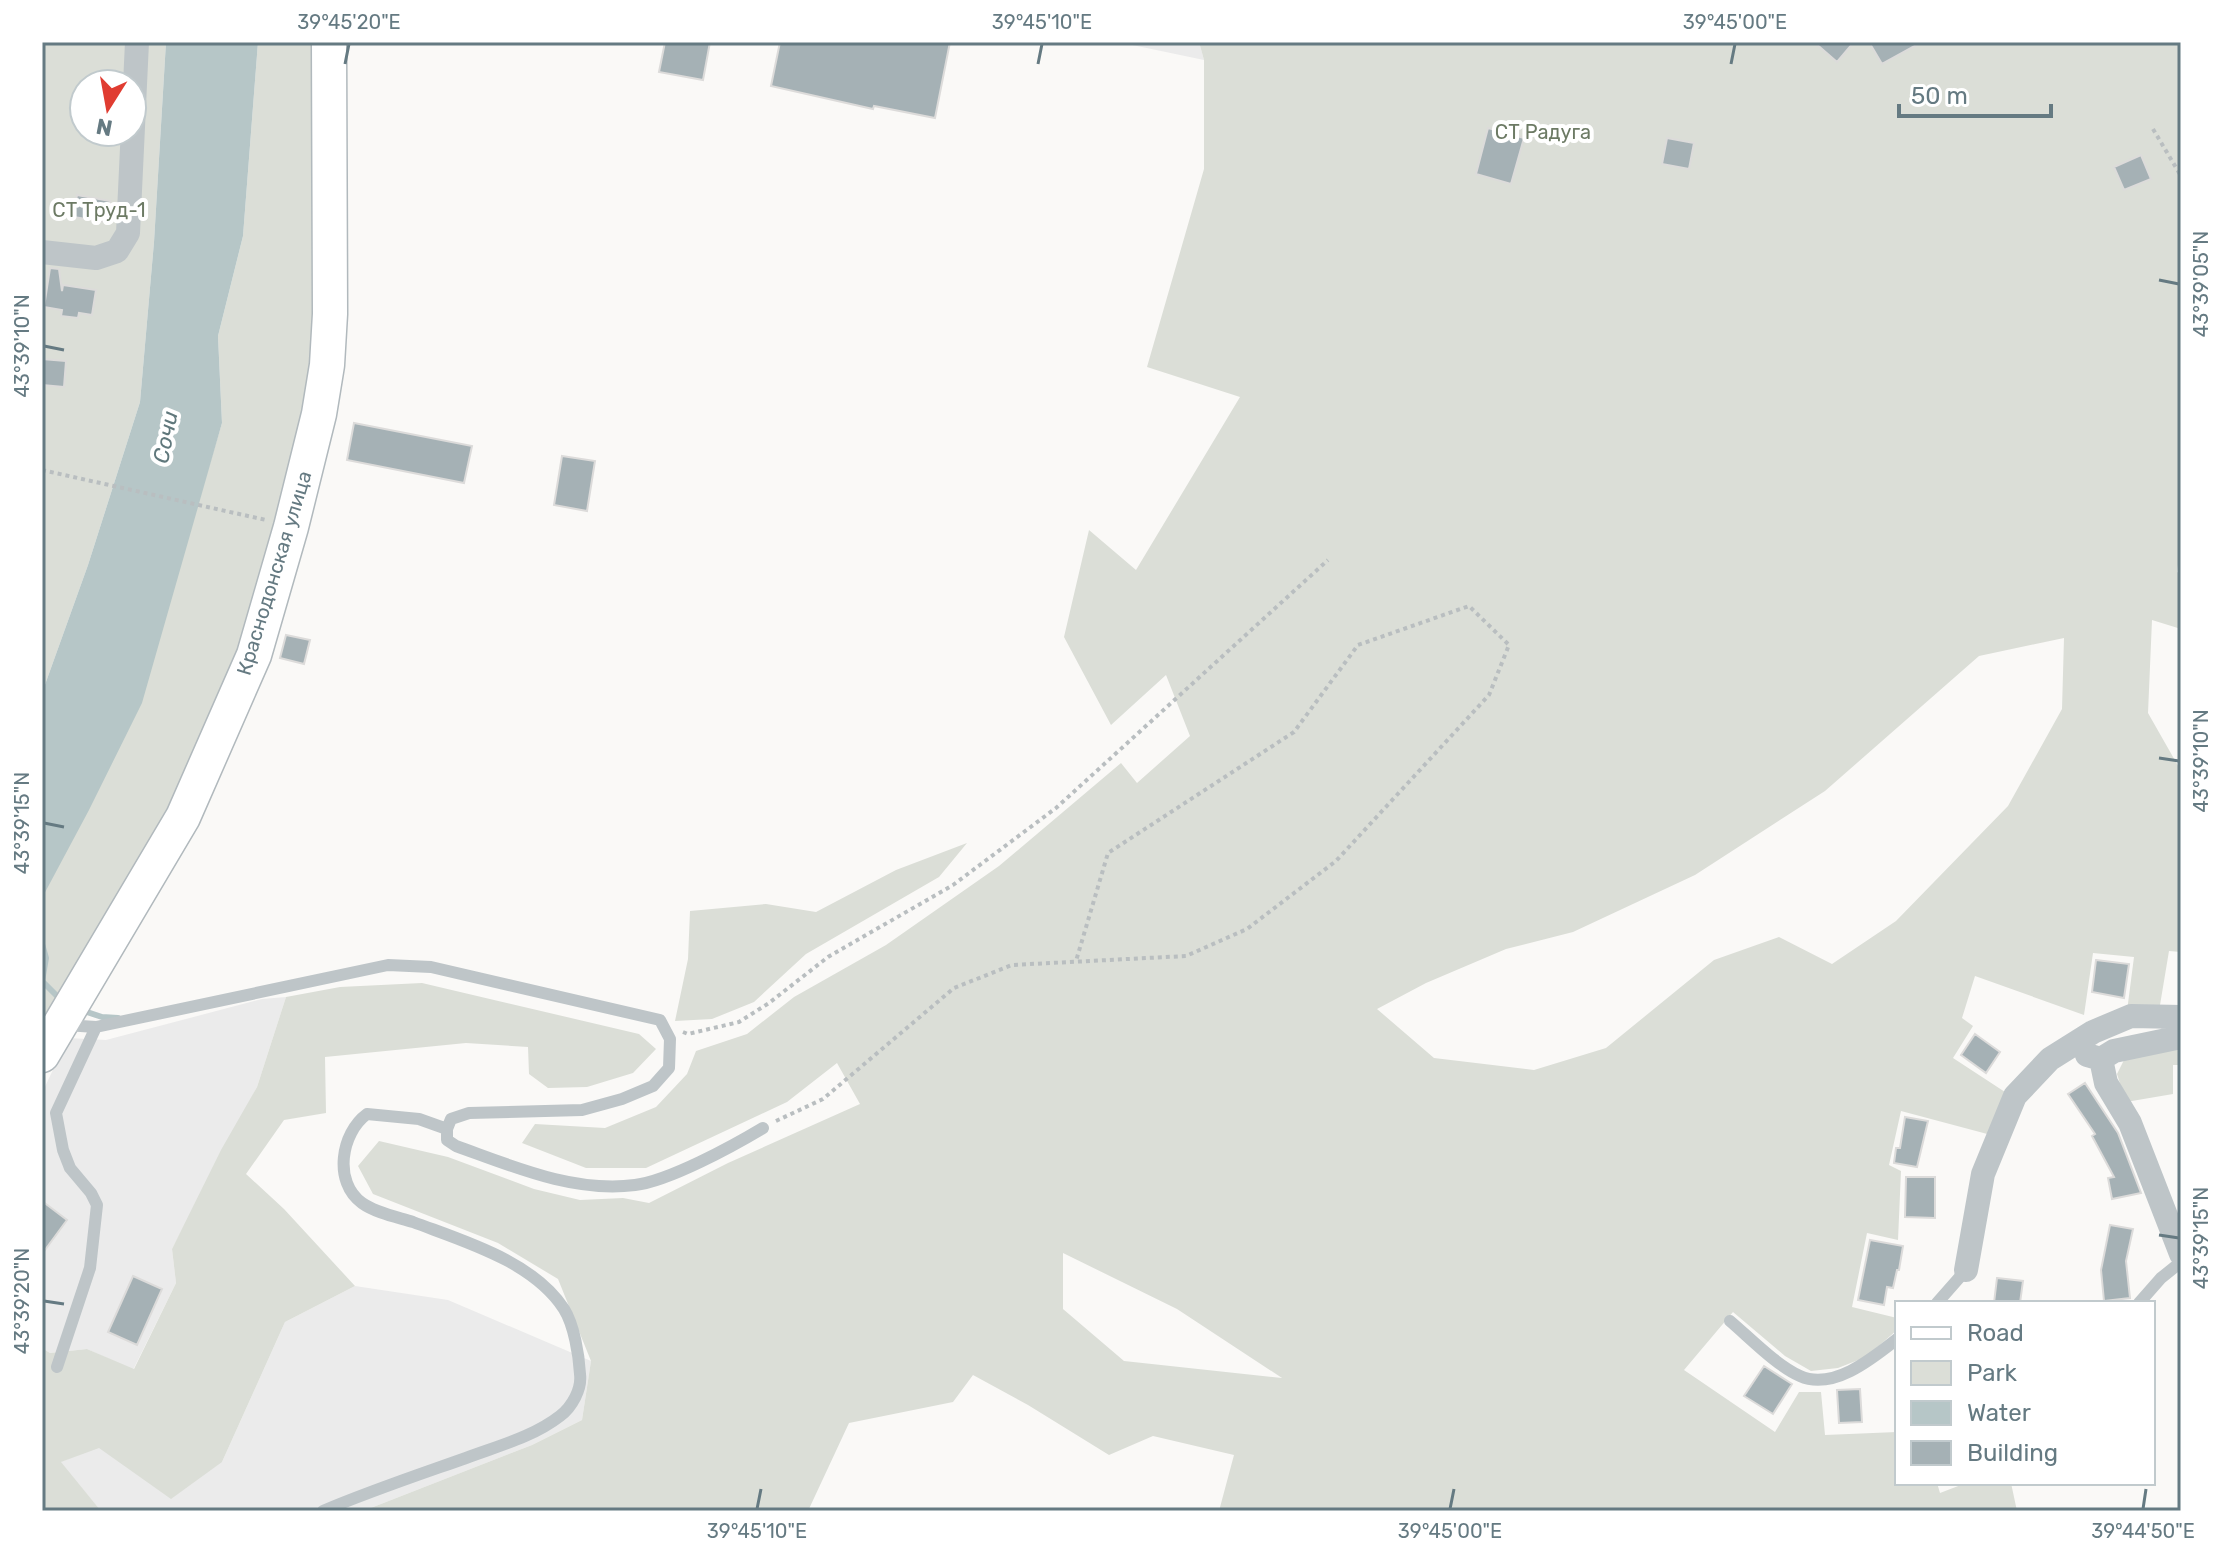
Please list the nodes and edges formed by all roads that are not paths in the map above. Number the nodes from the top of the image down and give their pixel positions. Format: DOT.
graph roads {
  1 [pos="137,42"];
  2 [pos="329,42"];
  3 [pos="42,252"];
  4 [pos="2181,1017"];
  5 [pos="61,1025"];
  6 [pos="96,1027"];
  7 [pos="2181,1037"];
  8 [pos="2077,1042"];
  9 [pos="42,1055"];
  10 [pos="2101,1059"];
  11 [pos="763,1128"];
  12 [pos="447,1129"];
  13 [pos="2181,1254"];
  14 [pos="2181,1262"];
  15 [pos="1966,1270"];
  16 [pos="1939,1301"];
  17 [pos="2141,1301"];
  18 [pos="1730,1321"];
  19 [pos="1895,1341"];
  20 [pos="57,1367"];
  21 [pos="323,1511"];
  1 -- 3 [label="street"];
  2 -- 5 [label="street, Краснодонская улица"];
  4 -- 8 [label="street"];
  5 -- 6 [label="lane"];
  5 -- 9 [label="street, Краснодонская улица"];
  6 -- 12 [label="lane"];
  6 -- 20 [label="lane"];
  7 -- 10 [label="street"];
  8 -- 10 [label="street"];
  8 -- 15 [label="street"];
  10 -- 13 [label="street"];
  11 -- 12 [label="lane"];
  12 -- 21 [label="lane"];
  14 -- 17 [label="lane"];
  15 -- 16 [label="lane"];
  18 -- 19 [label="lane"];
}
